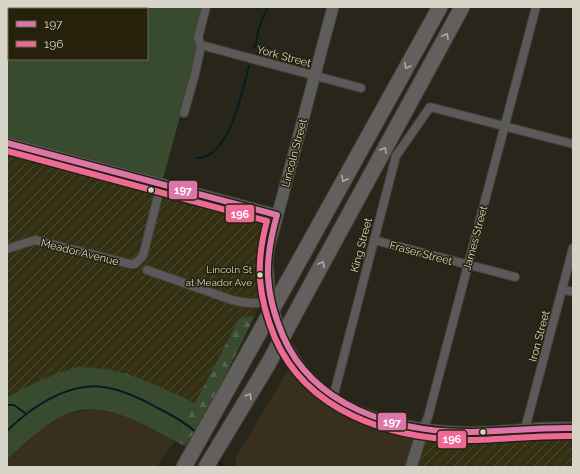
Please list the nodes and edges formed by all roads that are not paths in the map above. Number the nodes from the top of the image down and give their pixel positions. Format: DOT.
graph roads {
  1 [pos="206,7"];
  2 [pos="333,7"];
  3 [pos="440,7"];
  4 [pos="462,7"];
  5 [pos="536,7"];
  6 [pos="201,45"];
  7 [pos="315,75"];
  8 [pos="361,88"];
  9 [pos="184,113"];
  10 [pos="505,126"];
  11 [pos="7,143"];
  12 [pos="573,144"];
  13 [pos="161,184"];
  14 [pos="277,215"];
  15 [pos="374,240"];
  16 [pos="7,248"];
  17 [pos="573,248"];
  18 [pos="468,265"];
  19 [pos="147,270"];
  20 [pos="515,277"];
  21 [pos="562,289"];
  22 [pos="573,292"];
  23 [pos="270,300"];
  24 [pos="275,315"];
  25 [pos="279,327"];
  26 [pos="286,346"];
  27 [pos="333,398"];
  28 [pos="216,410"];
  29 [pos="573,428"];
  30 [pos="423,429"];
  31 [pos="525,429"];
  32 [pos="216,451"];
  33 [pos="174,467"];
  34 [pos="184,467"];
  35 [pos="206,467"];
  36 [pos="211,467"];
  37 [pos="411,467"];
  1 -- 6 [label="street"];
  2 -- 7 [label="street, Lincoln Street"];
  3 -- 28 [label="highway, one-way, bridge"];
  32 -- 4 [label="highway, one-way, bridge"];
  5 -- 10 [label="street, James Street"];
  6 -- 7 [label="street, York Street"];
  6 -- 9 [label="street"];
  7 -- 8 [label="street, York Street"];
  7 -- 14 [label="street, Lincoln Street"];
  10 -- 12 [label="street"];
  10 -- 15 [label="street, King Street"];
  10 -- 18 [label="street, James Street"];
  11 -- 13 [label="street"];
  13 -- 14 [label="street"];
  13 -- 16 [label="street, Meador Avenue"];
  14 -- 23 [label="street, Lincoln Street"];
  15 -- 18 [label="street, Fraser Street"];
  15 -- 27 [label="street, King Street"];
  17 -- 21 [label="street, Iron Street"];
  18 -- 20 [label="street, Fraser Street"];
  18 -- 30 [label="street, James Street"];
  19 -- 23 [label="street"];
  21 -- 22 [label="street"];
  21 -- 31 [label="street, Iron Street"];
  24 -- 25 [label="street"];
  26 -- 27 [label="street"];
  27 -- 30 [label="street"];
  28 -- 33 [label="highway"];
  28 -- 34 [label="highway"];
  29 -- 31 [label="street"];
  30 -- 31 [label="street"];
  30 -- 37 [label="street, James Street"];
  32 -- 35 [label="highway"];
  32 -- 36 [label="highway"];
}
